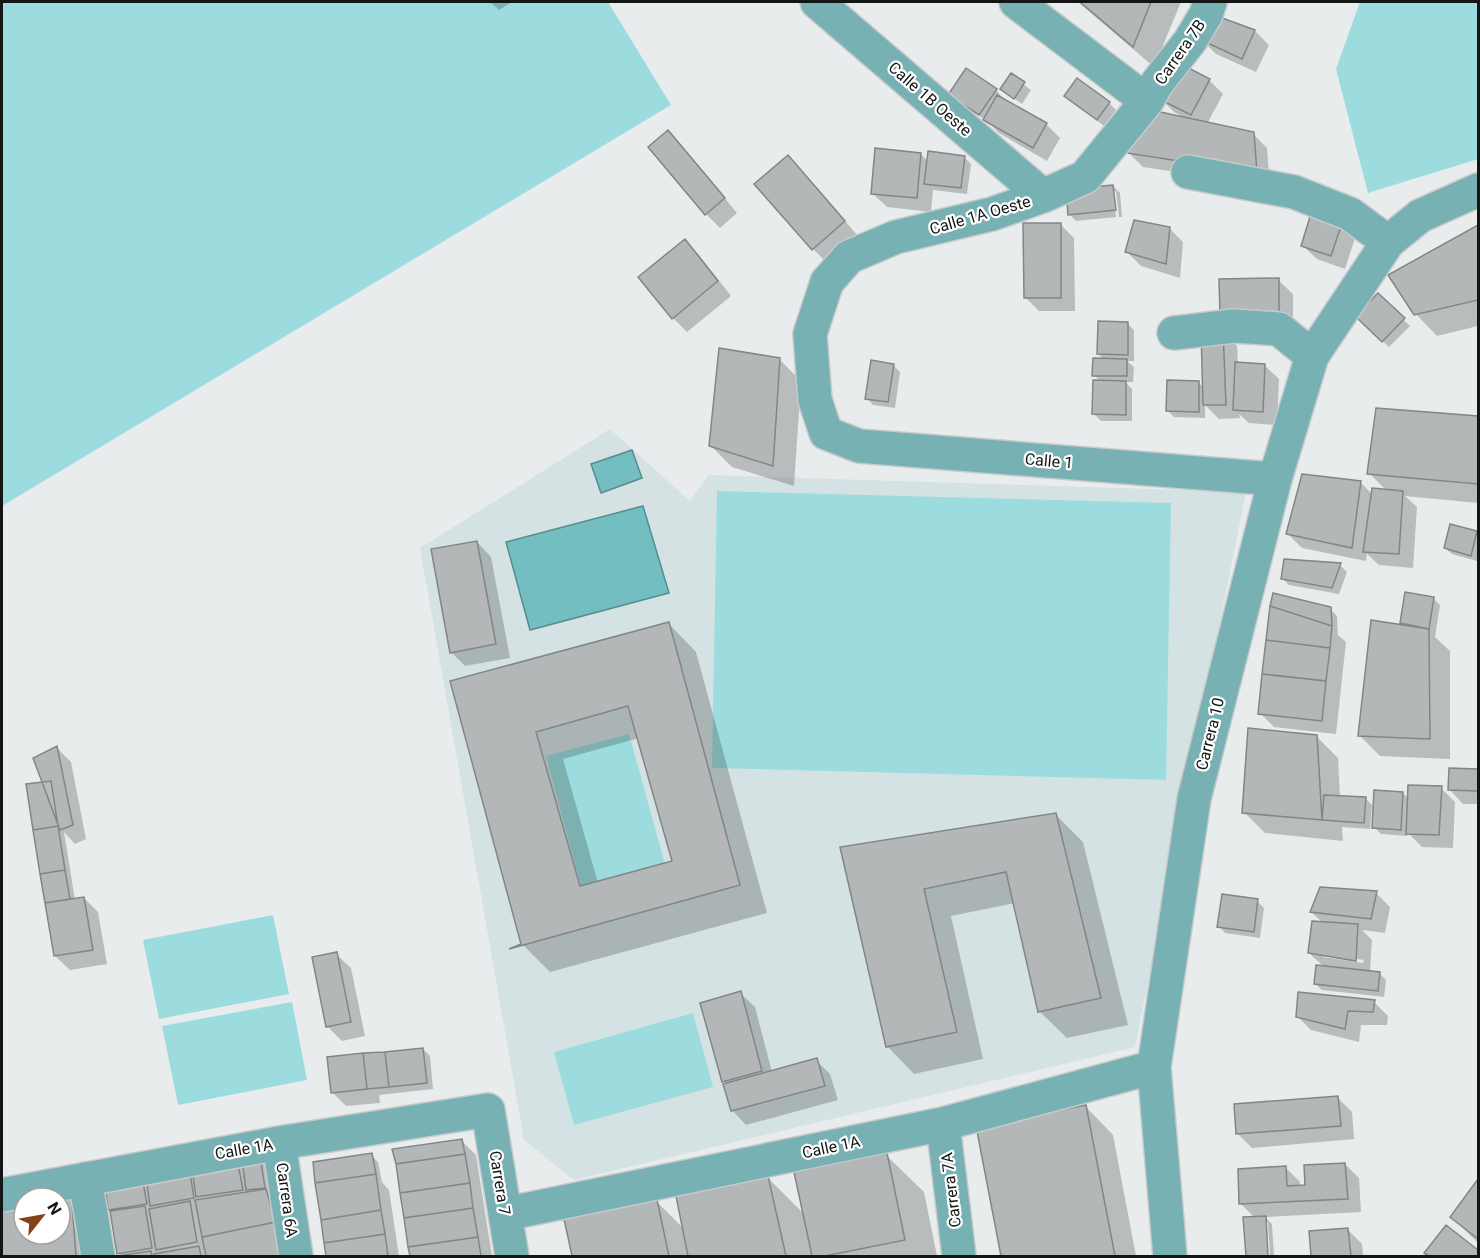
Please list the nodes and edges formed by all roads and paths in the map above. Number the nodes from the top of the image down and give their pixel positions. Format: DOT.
graph roads {
  1 [pos="817,2"];
  2 [pos="1016,2"];
  3 [pos="1210,2"];
  4 [pos="1147,101"];
  5 [pos="1188,172"];
  6 [pos="1479,190"];
  7 [pos="1043,196"];
  8 [pos="1388,242"];
  9 [pos="1174,333"];
  10 [pos="1312,356"];
  11 [pos="826,433"];
  12 [pos="1275,479"];
  13 [pos="1155,1066"];
  14 [pos="488,1110"];
  15 [pos="943,1124"];
  16 [pos="279,1143"];
  17 [pos="85,1179"];
  18 [pos="2,1195"];
  19 [pos="505,1214"];
  20 [pos="98,1257"];
  21 [pos="296,1257"];
  22 [pos="512,1257"];
  23 [pos="959,1257"];
  24 [pos="1170,1257"];
  1 -- 7 [label="street, Calle 1B Oeste"];
  2 -- 4 [label="street"];
  3 -- 4 [label="street, Carrera 7B"];
  4 -- 7 [label="street, Calle 1A Oeste"];
  5 -- 8 [label="street"];
  6 -- 8 [label="street"];
  7 -- 11 [label="street, Calle 1A Oeste"];
  8 -- 10 [label="street, Carrera 10"];
  9 -- 10 [label="street"];
  10 -- 12 [label="street, Carrera 10"];
  11 -- 12 [label="street, Calle 1"];
  12 -- 13 [label="street, Carrera 10"];
  13 -- 15 [label="street, Calle 1A"];
  13 -- 24 [label="street, Carrera 10"];
  14 -- 16 [label="street, Calle 1A"];
  14 -- 19 [label="street, Carrera 7"];
  15 -- 19 [label="street, Calle 1A"];
  15 -- 23 [label="street, Carrera 7A"];
  16 -- 17 [label="street, Calle 1A"];
  16 -- 21 [label="street, Carrera 6A"];
  17 -- 18 [label="street, Calle 1A"];
  17 -- 20 [label="street"];
  19 -- 22 [label="street, Carrera 7"];
}
